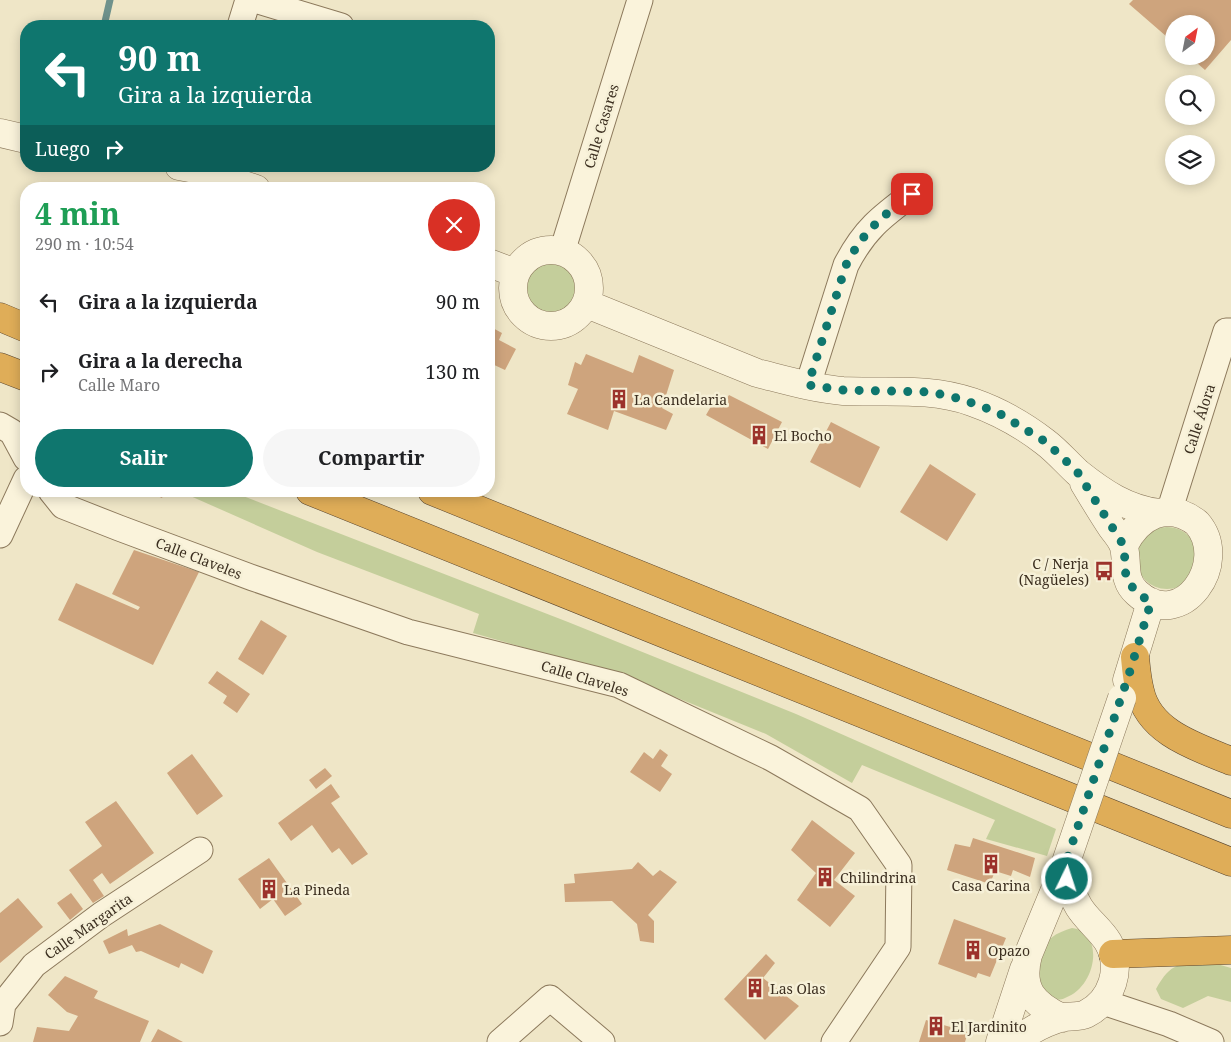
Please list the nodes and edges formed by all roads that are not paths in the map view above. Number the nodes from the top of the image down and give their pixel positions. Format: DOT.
graph roads {
  1 [pos="248,0"];
  2 [pos="255,0"];
  3 [pos="640,0"];
  4 [pos="242,20"];
  5 [pos="321,20"];
  6 [pos="0,133"];
  7 [pos="20,138"];
  8 [pos="205,172"];
  9 [pos="235,182"];
  10 [pos="912,194"];
  11 [pos="562,252"];
  12 [pos="495,265"];
  13 [pos="515,273"];
  14 [pos="586,304"];
  15 [pos="0,317"];
  16 [pos="20,325"];
  17 [pos="1230,327"];
  18 [pos="0,367"];
  19 [pos="20,375"];
  20 [pos="808,385"];
  21 [pos="0,425"];
  22 [pos="20,447"];
  23 [pos="1078,473"];
  24 [pos="20,492"];
  25 [pos="56,497"];
  26 [pos="325,497"];
  27 [pos="447,497"];
  28 [pos="1164,512"];
  29 [pos="0,535"];
  30 [pos="1124,546"];
  31 [pos="1151,602"];
  32 [pos="1135,657"];
  33 [pos="1231,761"];
  34 [pos="1231,814"];
  35 [pos="200,850"];
  36 [pos="1231,862"];
  37 [pos="1064,868"];
  38 [pos="1097,929"];
  39 [pos="1033,943"];
  40 [pos="1231,950"];
  41 [pos="1114,954"];
  42 [pos="1024,969"];
  43 [pos="1103,1002"];
  44 [pos="1062,1018"];
  45 [pos="0,1023"];
  46 [pos="500,1042"];
  47 [pos="602,1042"];
  48 [pos="834,1042"];
  49 [pos="1000,1042"];
  50 [pos="1017,1042"];
  51 [pos="1211,1042"];
  1 -- 4 [label="street"];
  2 -- 5 [label="street"];
  3 -- 11 [label="street, Calle Casares"];
  6 -- 7 [label="street"];
  8 -- 9 [label="street"];
  10 -- 20 [label="street"];
  11 -- 13 [label="street"];
  11 -- 14 [label="street"];
  12 -- 13 [label="street"];
  13 -- 14 [label="street"];
  14 -- 20 [label="street"];
  15 -- 16 [label="highway"];
  17 -- 28 [label="street, Calle Álora"];
  18 -- 19 [label="highway"];
  20 -- 23 [label="street"];
  21 -- 22 [label="street"];
  23 -- 28 [label="street"];
  23 -- 30 [label="street"];
  24 -- 29 [label="street"];
  25 -- 48 [label="street, Calle Claveles"];
  26 -- 36 [label="highway"];
  27 -- 34 [label="highway"];
  28 -- 30 [label="street"];
  28 -- 31 [label="street"];
  30 -- 31 [label="street"];
  31 -- 32 [label="street"];
  32 -- 33 [label="highway"];
  32 -- 37 [label="street, bridge"];
  35 -- 45 [label="street, Calle Margarita"];
  37 -- 38 [label="street"];
  37 -- 39 [label="street"];
  38 -- 39 [label="street"];
  38 -- 41 [label="street"];
  39 -- 42 [label="street"];
  40 -- 41 [label="highway"];
  41 -- 43 [label="street"];
  42 -- 44 [label="street"];
  42 -- 49 [label="street"];
  43 -- 44 [label="street"];
  43 -- 51 [label="street"];
  44 -- 50 [label="street"];
  46 -- 47 [label="street"];
}
